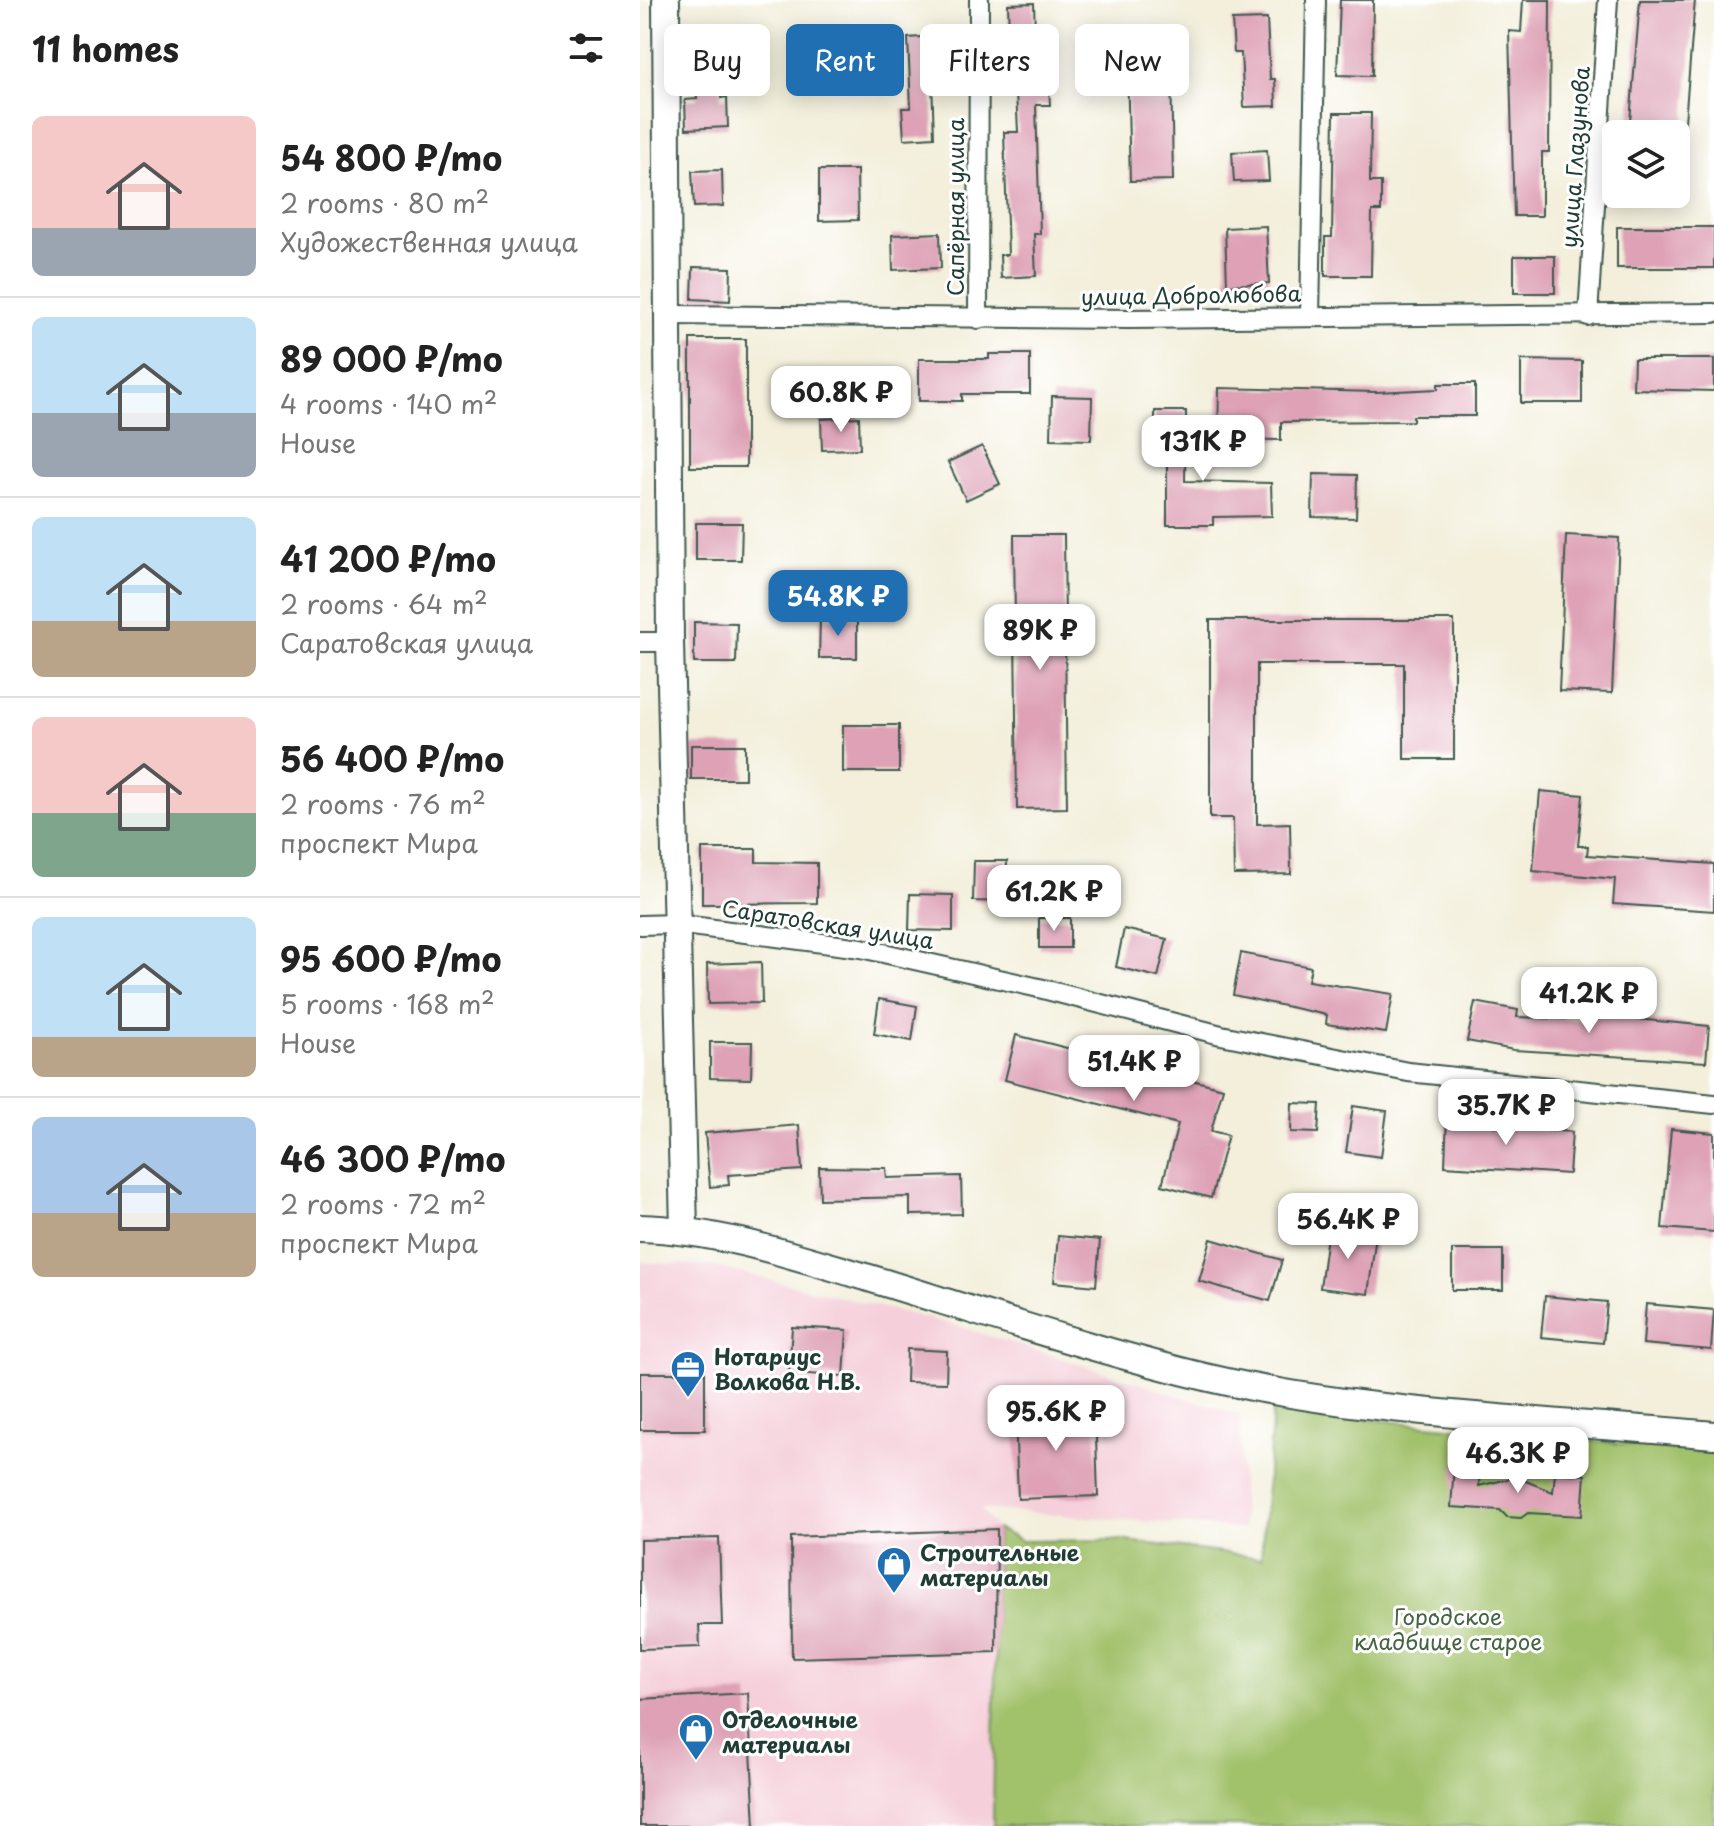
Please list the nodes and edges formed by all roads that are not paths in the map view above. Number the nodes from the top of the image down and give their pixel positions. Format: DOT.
graph roads {
  1 [pos="666,0"];
  2 [pos="979,0"];
  3 [pos="1316,0"];
  4 [pos="1608,0"];
  5 [pos="1714,313"];
  6 [pos="668,315"];
  7 [pos="1588,316"];
  8 [pos="1310,317"];
  9 [pos="978,319"];
  10 [pos="640,642"];
  11 [pos="670,642"];
  12 [pos="676,924"];
  13 [pos="640,925"];
  14 [pos="1714,1104"];
  15 [pos="640,1228"];
  16 [pos="684,1230"];
  17 [pos="1714,1435"];
  1 -- 6 [label="street"];
  2 -- 9 [label="street, Сапёрная улица"];
  3 -- 8 [label="street"];
  4 -- 7 [label="street, улица Глазунова"];
  5 -- 7 [label="street, улица Добролюбова"];
  6 -- 9 [label="street, улица Добролюбова"];
  6 -- 11 [label="street"];
  7 -- 8 [label="street, улица Добролюбова"];
  8 -- 9 [label="street, улица Добролюбова"];
  10 -- 11 [label="street"];
  11 -- 12 [label="street"];
  12 -- 13 [label="street, Саратовская улица"];
  12 -- 14 [label="street, Саратовская улица"];
  12 -- 16 [label="street"];
  15 -- 16 [label="street"];
  16 -- 17 [label="street"];
}
